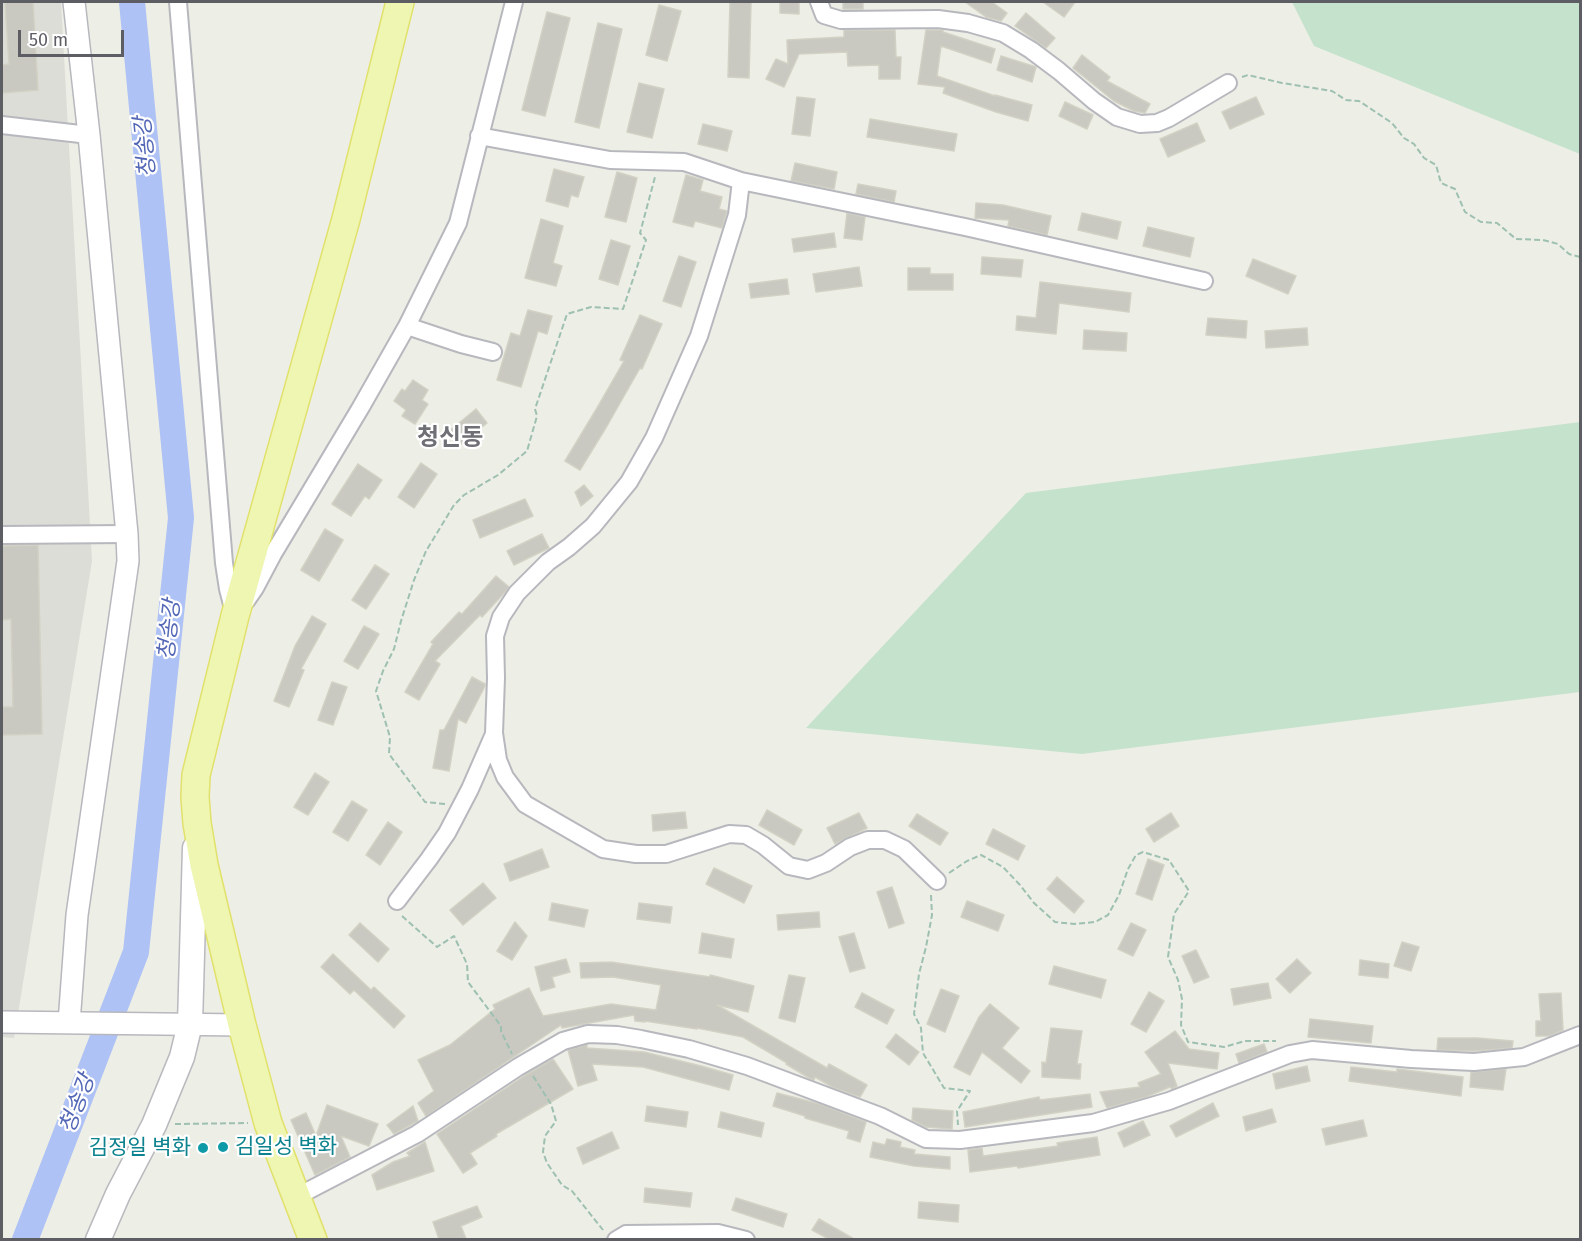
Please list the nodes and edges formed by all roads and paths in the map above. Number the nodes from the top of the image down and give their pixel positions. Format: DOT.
graph roads {
  1 [pos="74,2"];
  2 [pos="178,2"];
  3 [pos="400,2"];
  4 [pos="514,2"];
  5 [pos="819,2"];
  6 [pos="1228,83"];
  7 [pos="2,125"];
  8 [pos="89,135"];
  9 [pos="479,136"];
  10 [pos="659,161"];
  11 [pos="741,181"];
  12 [pos="1581,257"];
  13 [pos="1204,281"];
  14 [pos="407,326"];
  15 [pos="493,352"];
  16 [pos="127,534"];
  17 [pos="2,535"];
  18 [pos="235,616"];
  19 [pos="494,733"];
  20 [pos="463,804"];
  21 [pos="197,823"];
  22 [pos="937,882"];
  23 [pos="397,901"];
  24 [pos="2,1022"];
  25 [pos="79,1023"];
  26 [pos="179,1024"];
  27 [pos="242,1025"];
  28 [pos="1581,1035"];
  29 [pos="1290,1054"];
  30 [pos="521,1065"];
  31 [pos="268,1123"];
  32 [pos="154,1125"];
  33 [pos="960,1140"];
  34 [pos="296,1197"];
  35 [pos="610,1235"];
  36 [pos="98,1239"];
  37 [pos="313,1239"];
  38 [pos="746,1239"];
  1 -- 8 [label="street"];
  2 -- 18 [label="street"];
  3 -- 18 [label="main road"];
  4 -- 9 [label="street"];
  5 -- 6 [label="street"];
  6 -- 12 [label="path"];
  7 -- 8 [label="street"];
  8 -- 16 [label="street"];
  9 -- 10 [label="street"];
  9 -- 14 [label="street"];
  10 -- 11 [label="street"];
  10 -- 20 [label="path"];
  11 -- 13 [label="street"];
  11 -- 19 [label="street"];
  14 -- 15 [label="street"];
  14 -- 18 [label="street"];
  16 -- 17 [label="street"];
  16 -- 25 [label="street"];
  18 -- 21 [label="main road"];
  19 -- 20 [label="street"];
  19 -- 22 [label="street"];
  20 -- 23 [label="street"];
  21 -- 26 [label="main road"];
  21 -- 27 [label="main road"];
  22 -- 29 [label="path"];
  22 -- 33 [label="path"];
  23 -- 30 [label="path"];
  24 -- 25 [label="street"];
  25 -- 26 [label="street"];
  26 -- 27 [label="street"];
  26 -- 32 [label="main road"];
  27 -- 31 [label="main road"];
  28 -- 29 [label="street"];
  29 -- 33 [label="street"];
  30 -- 33 [label="street"];
  30 -- 34 [label="street"];
  30 -- 35 [label="path"];
  31 -- 32 [label="path"];
  31 -- 34 [label="main road"];
  32 -- 36 [label="main road"];
  34 -- 37 [label="main road"];
  35 -- 38 [label="street"];
}
